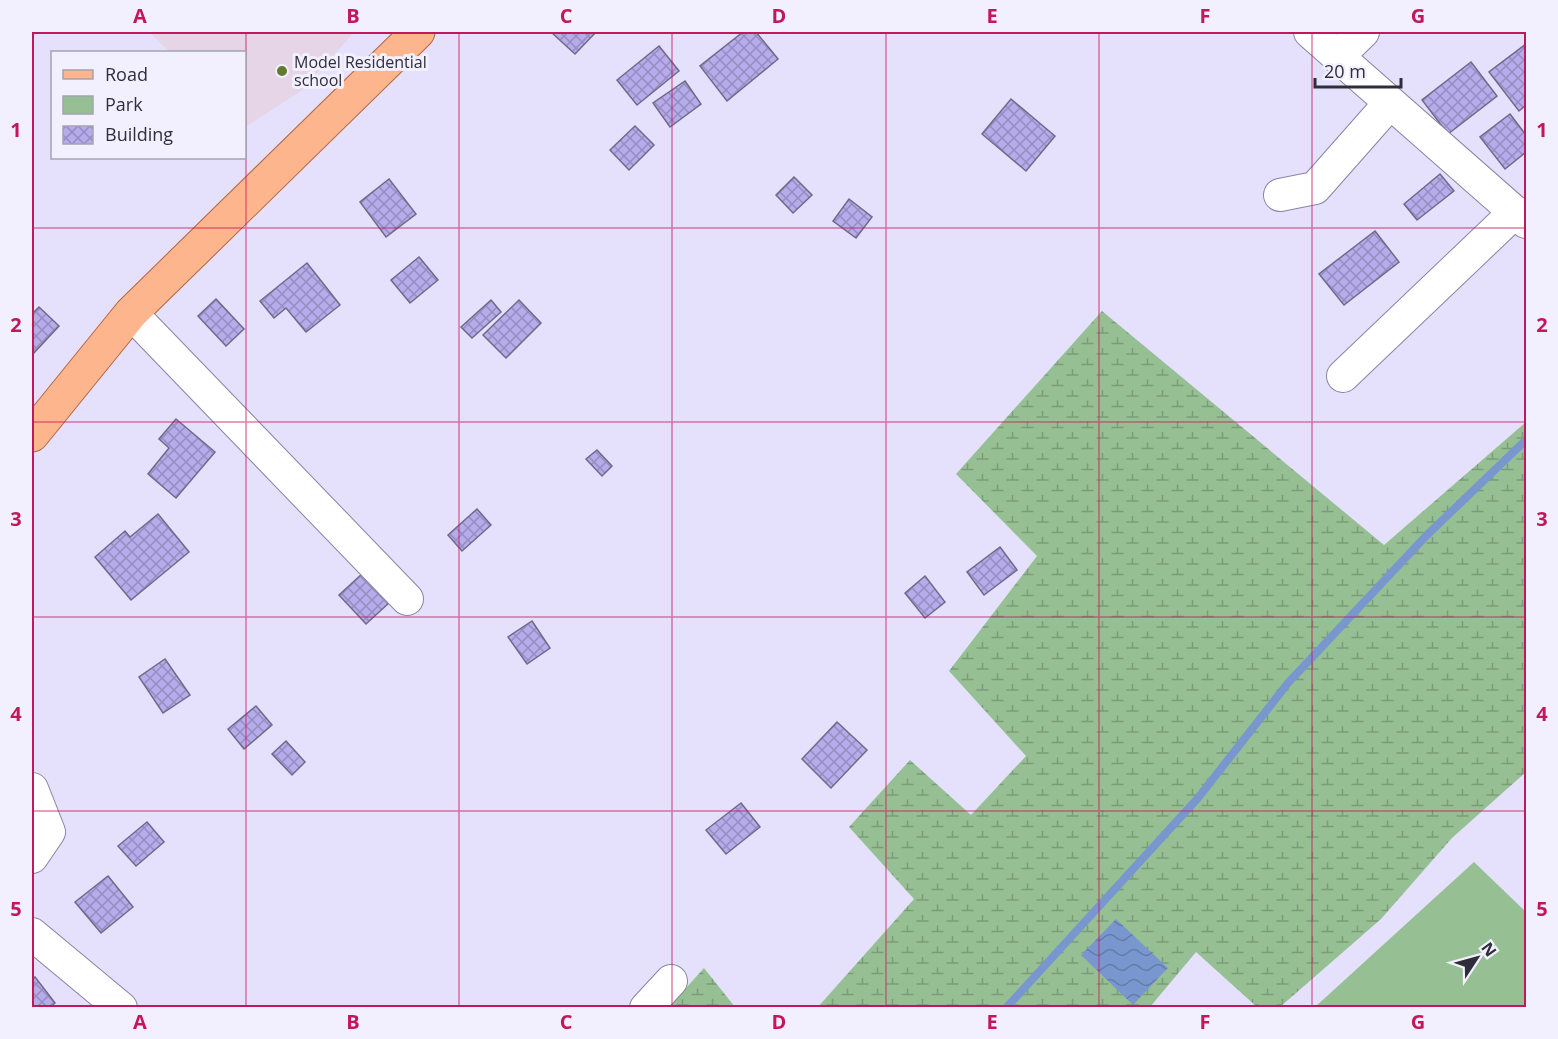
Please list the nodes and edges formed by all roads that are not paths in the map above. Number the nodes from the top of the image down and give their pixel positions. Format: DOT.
graph roads {
  1 [pos="418,32"];
  2 [pos="1310,32"];
  3 [pos="1363,32"];
  4 [pos="1337,57"];
  5 [pos="1390,103"];
  6 [pos="1280,195"];
  7 [pos="1521,217"];
  8 [pos="131,313"];
  9 [pos="1343,376"];
  10 [pos="32,435"];
  11 [pos="406,599"];
  12 [pos="32,789"];
  13 [pos="32,857"];
  14 [pos="32,934"];
  15 [pos="671,981"];
  16 [pos="121,1008"];
  17 [pos="646,1008"];
  1 -- 8 [label="main road"];
  2 -- 4 [label="street"];
  3 -- 4 [label="street"];
  4 -- 5 [label="street"];
  5 -- 6 [label="street"];
  5 -- 7 [label="street"];
  7 -- 9 [label="street"];
  8 -- 10 [label="main road"];
  8 -- 11 [label="street"];
  12 -- 13 [label="street"];
  14 -- 16 [label="street"];
  15 -- 17 [label="street"];
}
